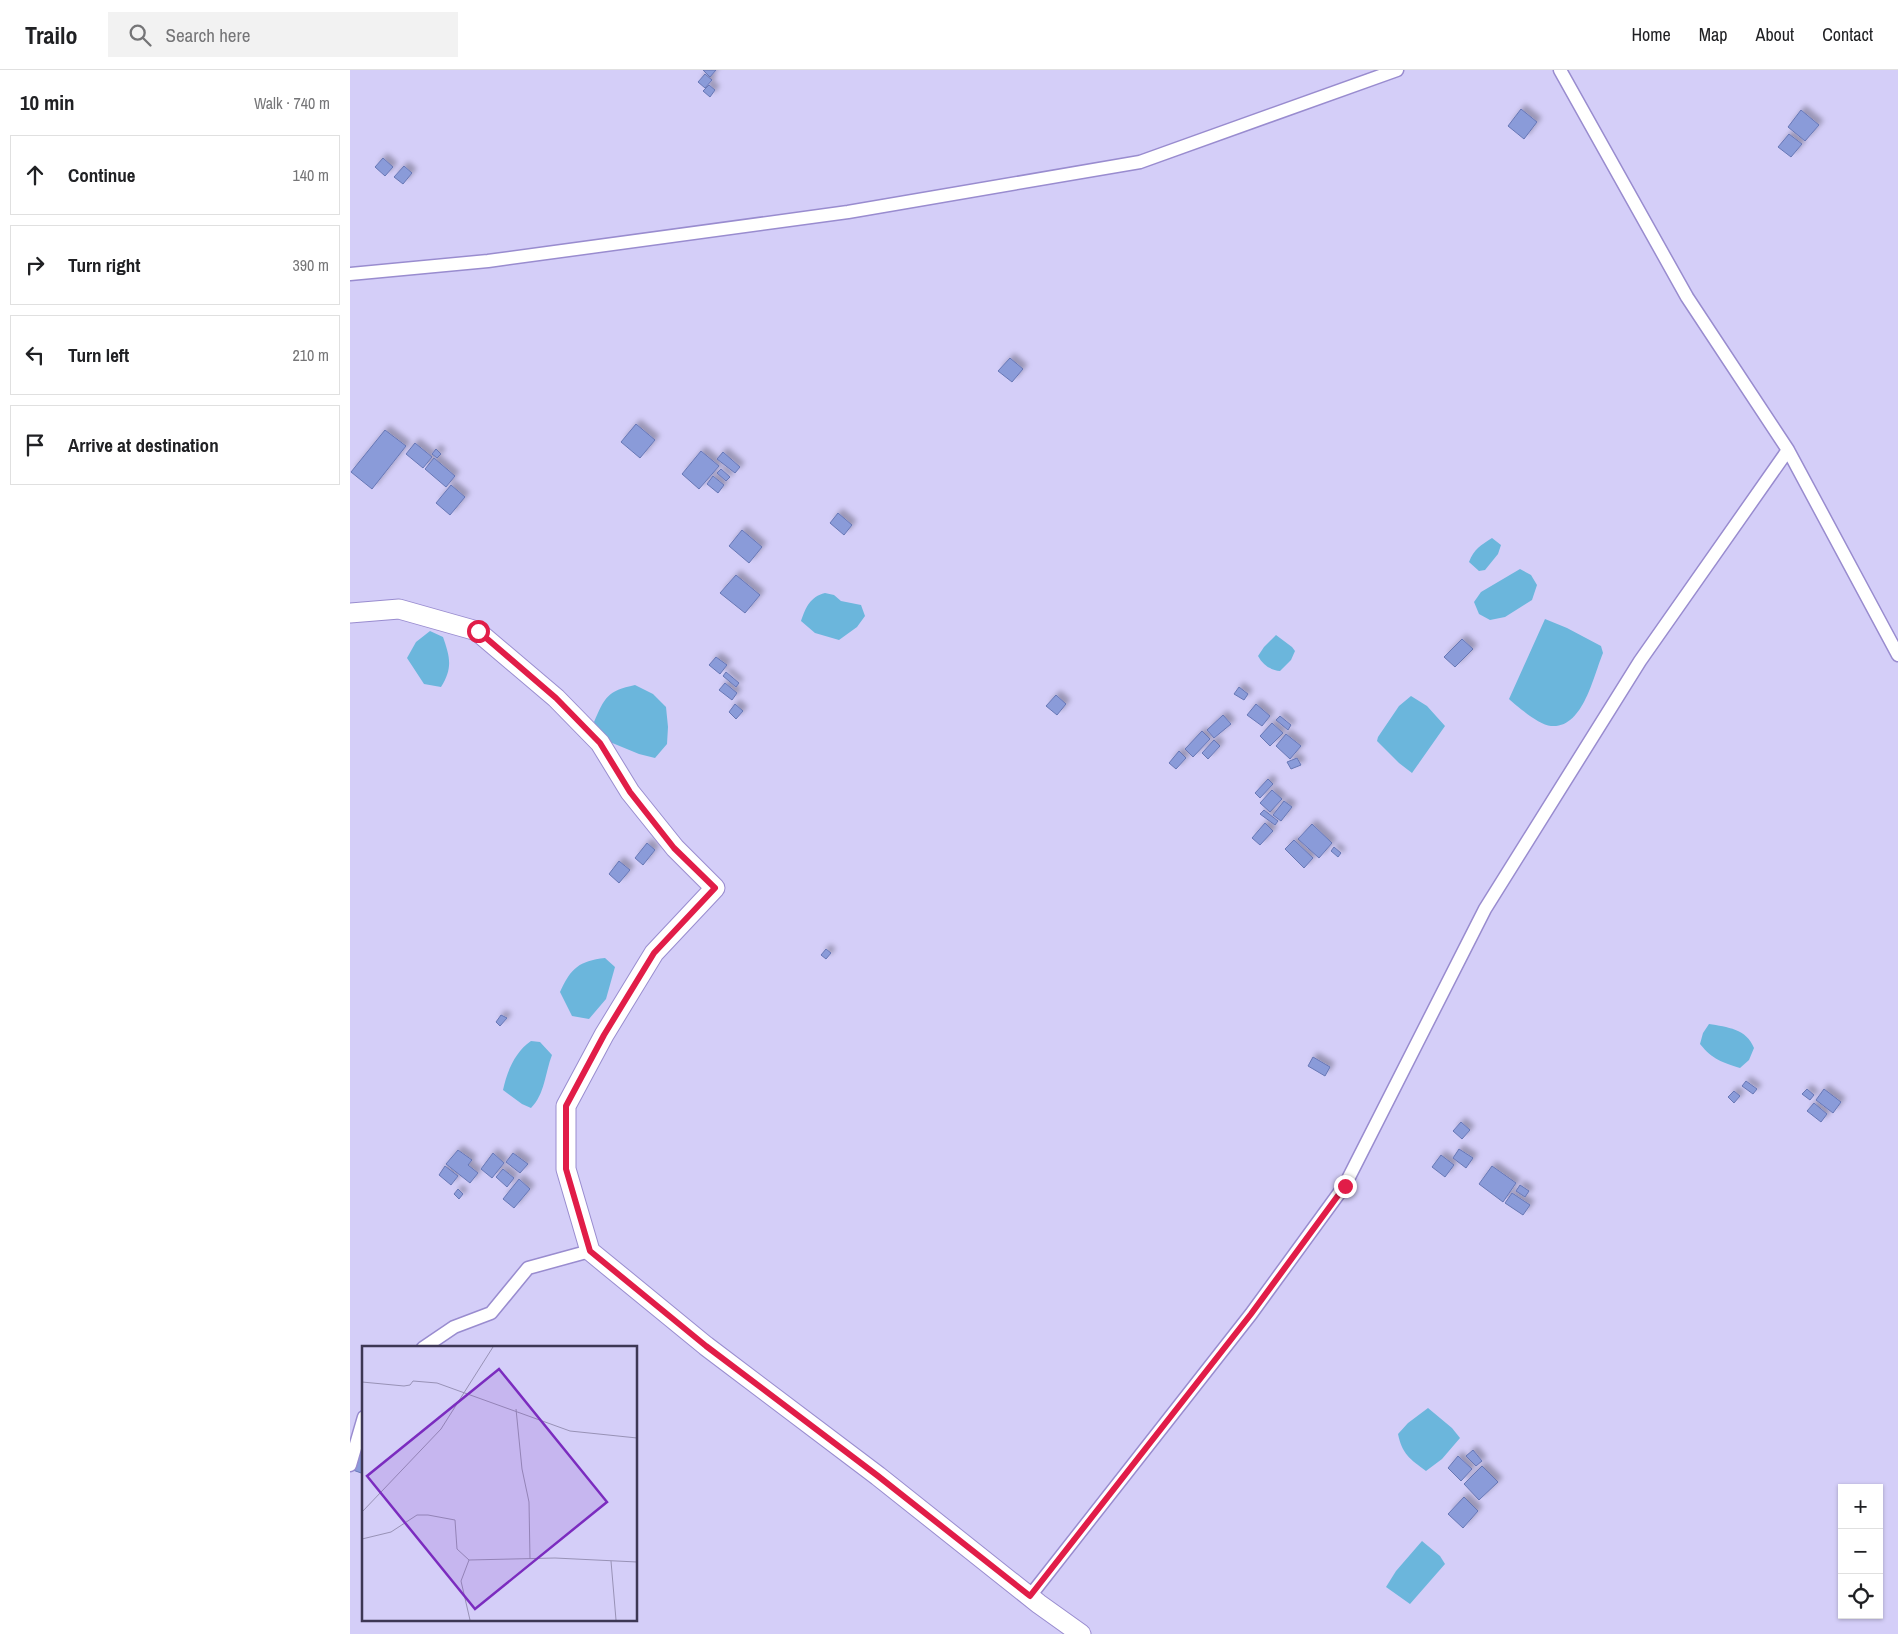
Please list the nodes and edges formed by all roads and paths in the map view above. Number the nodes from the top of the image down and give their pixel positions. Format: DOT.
graph roads {
  1 [pos="1398,70"];
  2 [pos="1560,70"];
  3 [pos="350,274"];
  4 [pos="1788,450"];
  5 [pos="350,613"];
  6 [pos="1898,655"];
  7 [pos="590,1251"];
  8 [pos="426,1346"];
  9 [pos="362,1424"];
  10 [pos="350,1465"];
  11 [pos="1030,1596"];
  12 [pos="1081,1634"];
  1 -- 3 [label="street"];
  2 -- 4 [label="street"];
  4 -- 6 [label="street"];
  4 -- 11 [label="street"];
  5 -- 7 [label="main road"];
  7 -- 8 [label="street"];
  7 -- 11 [label="main road"];
  9 -- 10 [label="street"];
  11 -- 12 [label="main road"];
}
